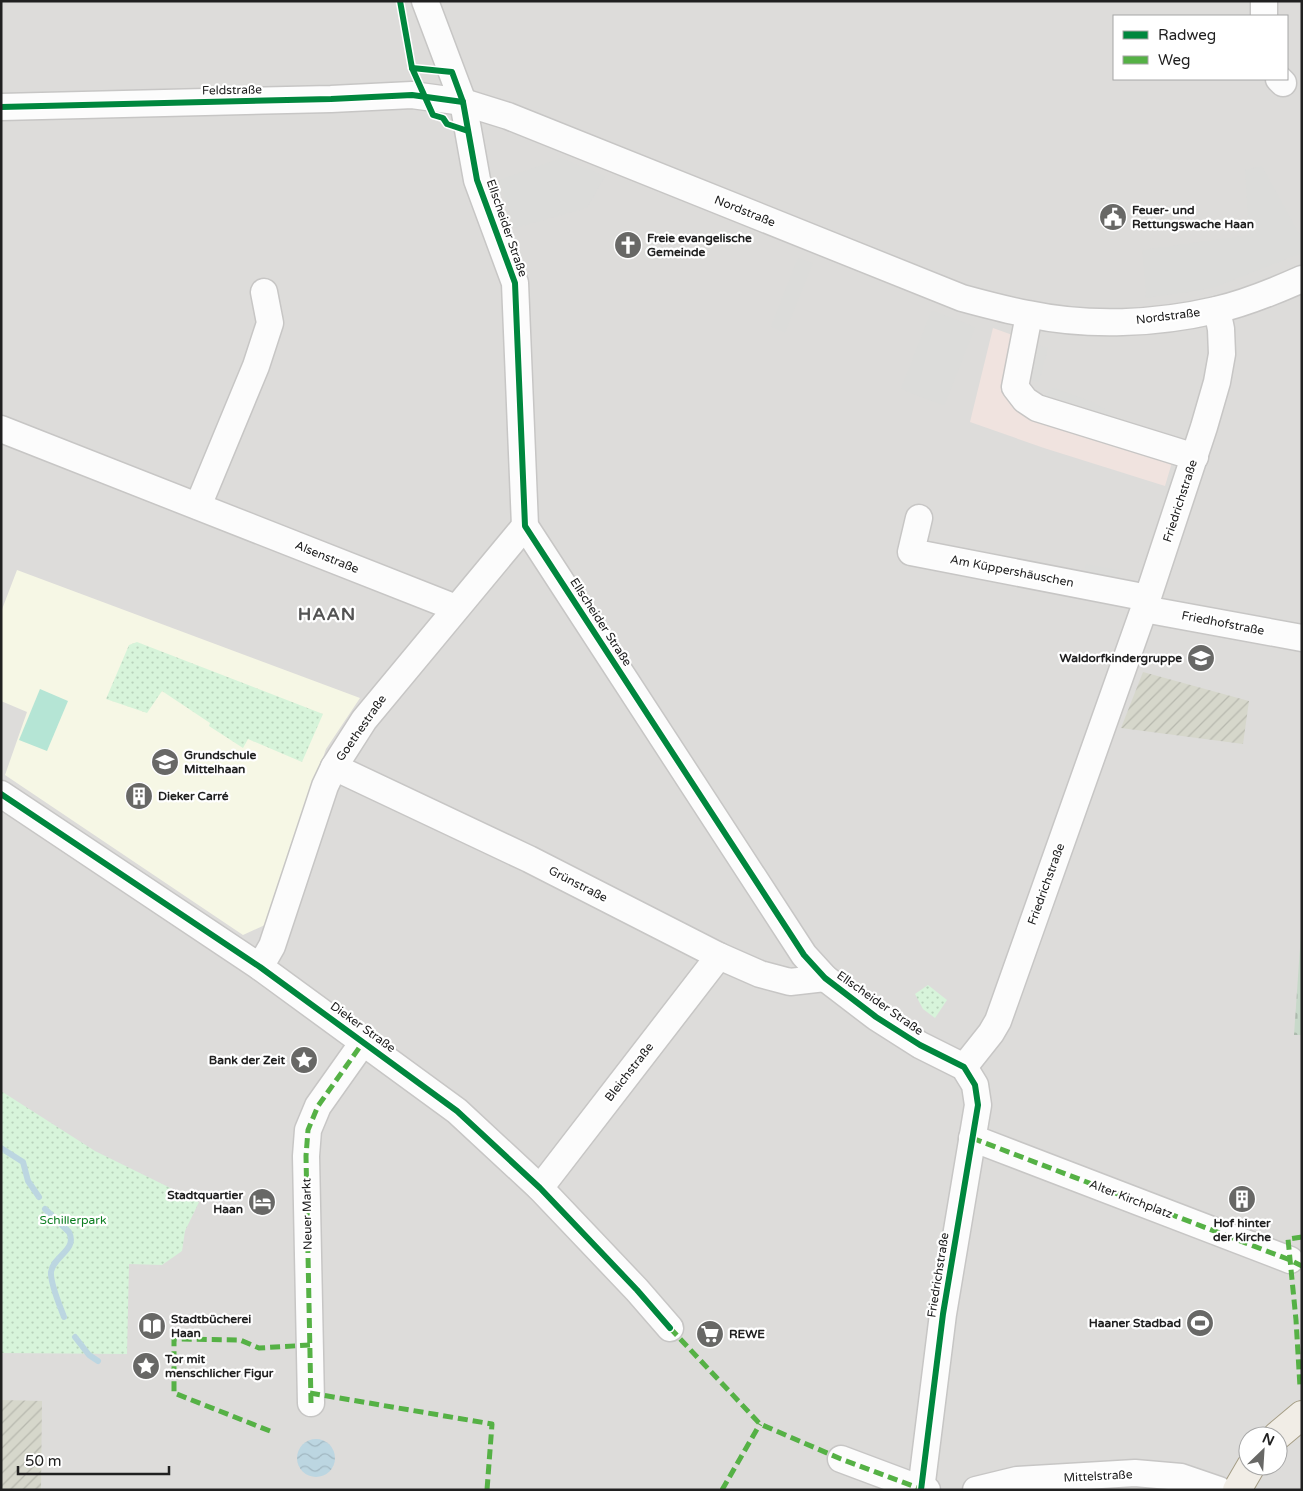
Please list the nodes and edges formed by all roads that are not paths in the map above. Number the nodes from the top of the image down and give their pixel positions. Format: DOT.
graph roads {
  1 [pos="426,1"];
  2 [pos="1264,1"];
  3 [pos="1264,15"];
  4 [pos="463,102"];
  5 [pos="1,107"];
  6 [pos="1302,279"];
  7 [pos="264,292"];
  8 [pos="1217,310"];
  9 [pos="1029,314"];
  10 [pos="1,429"];
  11 [pos="1195,457"];
  12 [pos="198,506"];
  13 [pos="919,518"];
  14 [pos="525,526"];
  15 [pos="1146,603"];
  16 [pos="456,608"];
  17 [pos="1302,638"];
  18 [pos="334,767"];
  19 [pos="1,794"];
  20 [pos="719,956"];
  21 [pos="260,967"];
  22 [pos="826,978"];
  23 [pos="364,1041"];
  24 [pos="964,1068"];
  25 [pos="972,1138"];
  26 [pos="540,1188"];
  27 [pos="1290,1260"];
  28 [pos="670,1328"];
  29 [pos="311,1403"];
  30 [pos="1302,1415"];
  31 [pos="1288,1427"];
  32 [pos="841,1459"];
  33 [pos="1245,1476"];
  34 [pos="921,1490"];
  35 [pos="927,1490"];
  36 [pos="976,1490"];
  37 [pos="1219,1490"];
  38 [pos="1237,1490"];
  1 -- 4 [label="street, Ellscheider Straße"];
  2 -- 3 [label="street"];
  4 -- 5 [label="street, Feldstraße"];
  4 -- 9 [label="street, Nordstraße"];
  4 -- 14 [label="street, Ellscheider Straße"];
  6 -- 8 [label="street, Nordstraße"];
  7 -- 12 [label="street"];
  8 -- 9 [label="street, Nordstraße"];
  8 -- 11 [label="street, Friedrichstraße"];
  9 -- 11 [label="street"];
  10 -- 12 [label="street, Alsenstraße"];
  11 -- 15 [label="street, Friedrichstraße"];
  12 -- 16 [label="street, Alsenstraße"];
  13 -- 15 [label="street, Am Küppershäuschen"];
  14 -- 16 [label="street, Goethestraße"];
  14 -- 22 [label="street, Ellscheider Straße"];
  15 -- 17 [label="street, Friedhofstraße"];
  15 -- 24 [label="street, Friedrichstraße"];
  16 -- 18 [label="street, Goethestraße"];
  18 -- 20 [label="street, Grünstraße"];
  18 -- 21 [label="street, Goethestraße"];
  19 -- 21 [label="street, Dieker Straße"];
  20 -- 22 [label="street, Grünstraße"];
  20 -- 26 [label="street, Bleichstraße"];
  21 -- 23 [label="street, Dieker Straße"];
  22 -- 24 [label="street, Ellscheider Straße"];
  23 -- 26 [label="street, Dieker Straße"];
  23 -- 29 [label="street, Neuer Markt"];
  24 -- 25 [label="street, Friedrichstraße"];
  25 -- 27 [label="street, Alter Kirchplatz"];
  25 -- 34 [label="street, Friedrichstraße"];
  26 -- 28 [label="street, Dieker Straße"];
  30 -- 31 [label="main road"];
  32 -- 34 [label="street"];
  33 -- 38 [label="main road"];
  34 -- 35 [label="street"];
  36 -- 37 [label="street, Mittelstraße"];
}
